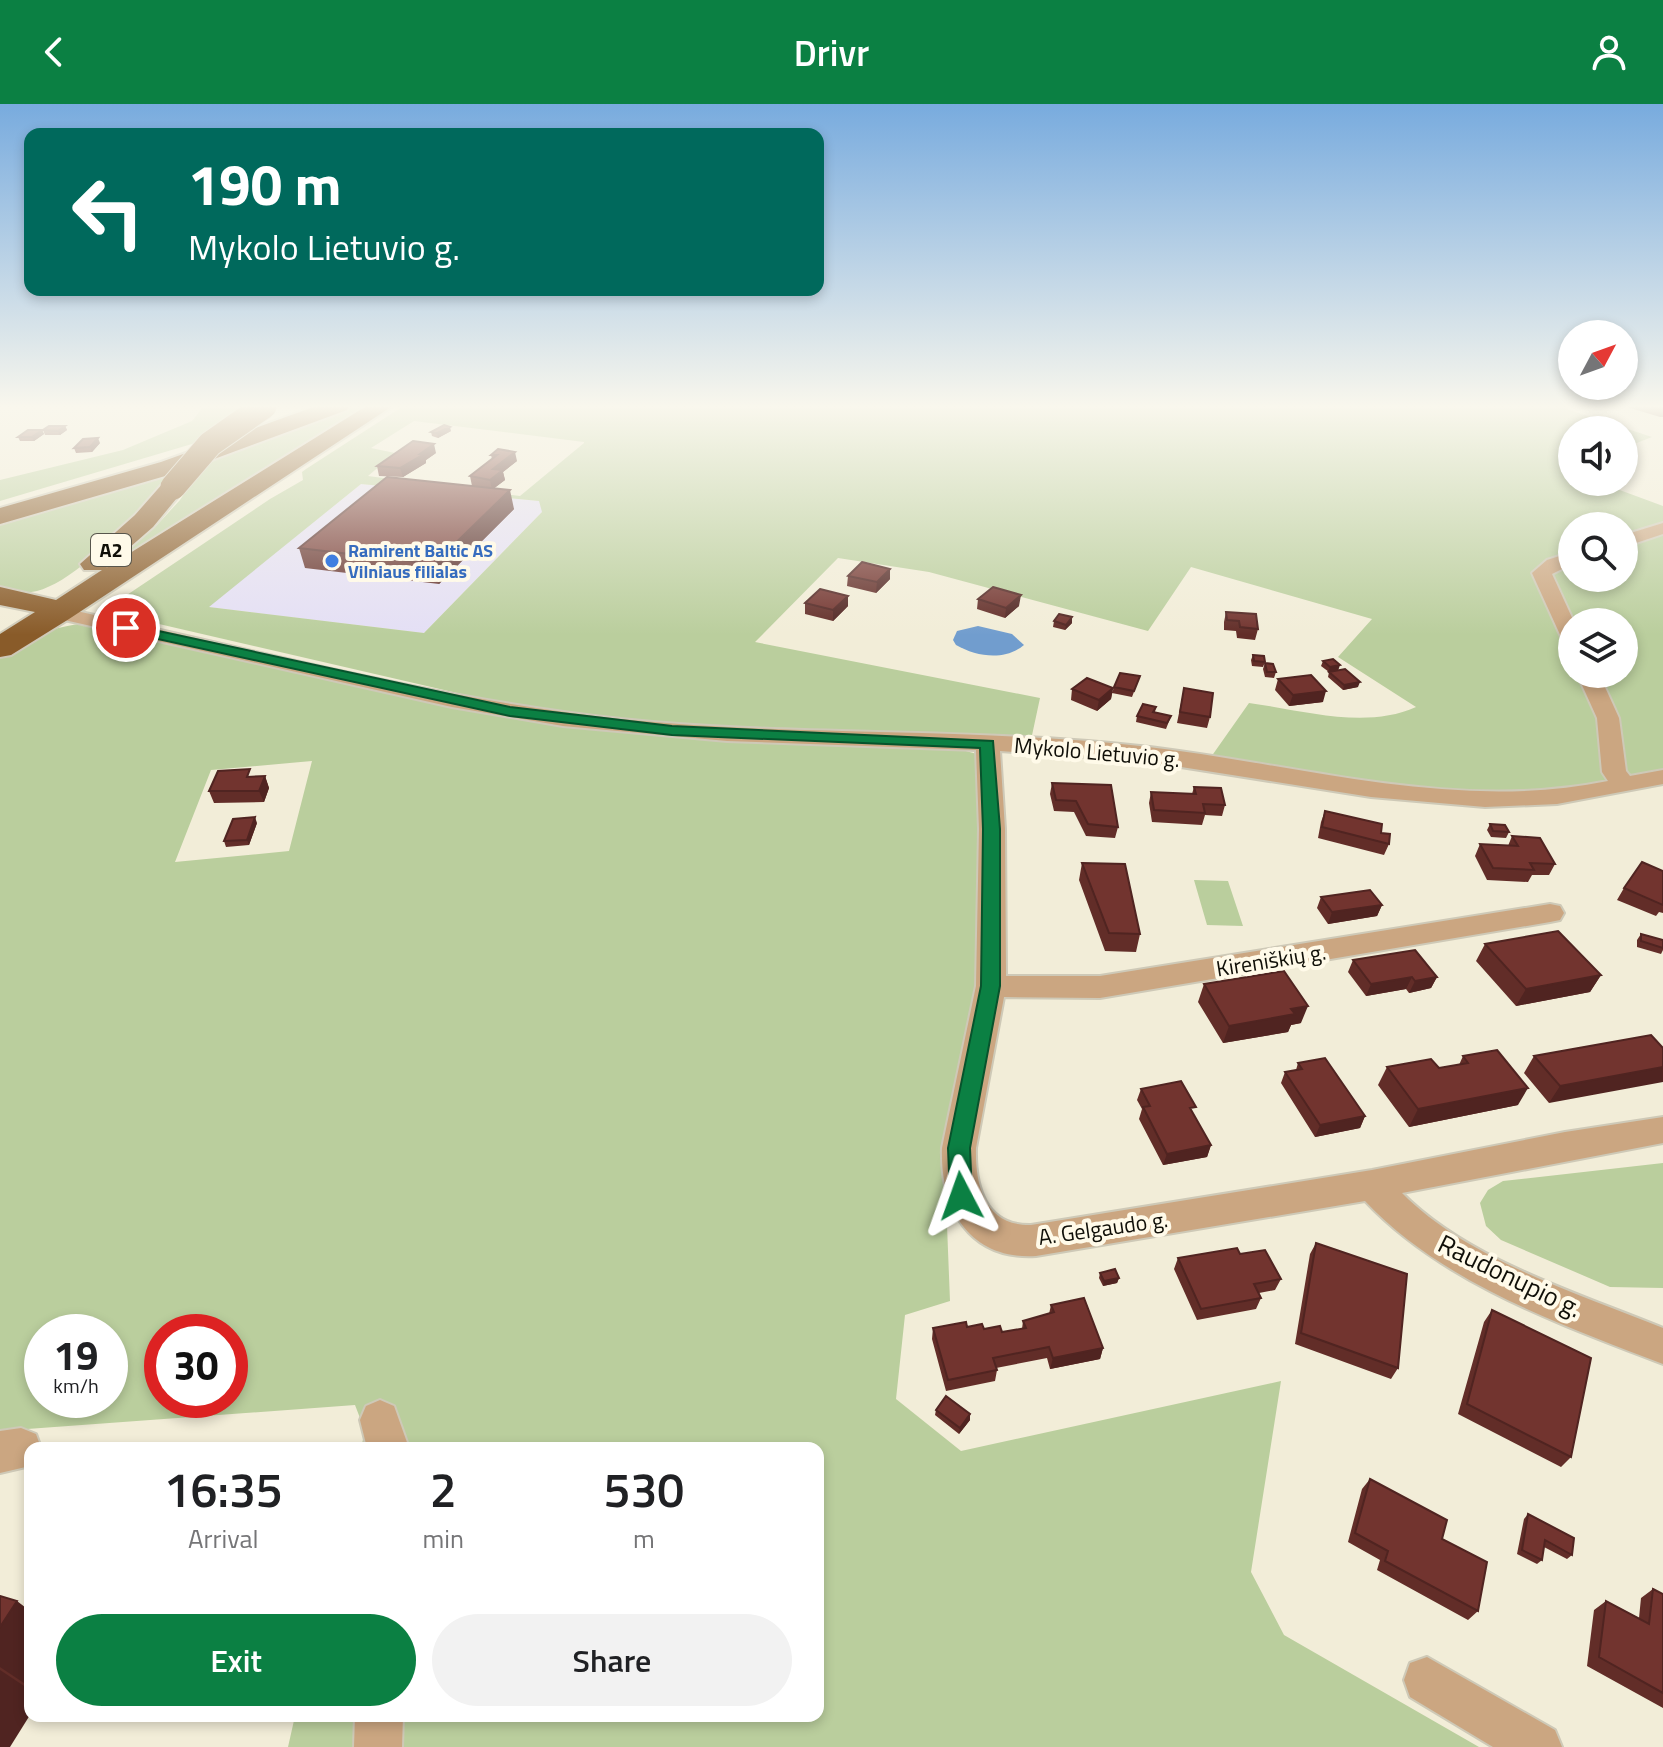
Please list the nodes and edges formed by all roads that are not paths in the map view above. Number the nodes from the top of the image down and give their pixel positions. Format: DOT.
graph roads {
  1 [pos="83,482"];
  2 [pos="119,482"];
  3 [pos="178,482"];
  4 [pos="248,482"];
  5 [pos="0,506"];
  6 [pos="0,516"];
  7 [pos="1663,528"];
  8 [pos="1638,536"];
  9 [pos="1558,563"];
  10 [pos="1558,608"];
  11 [pos="19,612"];
  12 [pos="0,648"];
  13 [pos="1594,688"];
  14 [pos="988,744"];
  15 [pos="1663,777"];
  16 [pos="1624,784"];
  17 [pos="1550,913"];
  18 [pos="991,986"];
  19 [pos="1663,1130"];
  20 [pos="1372,1185"];
  21 [pos="1663,1346"];
  22 [pos="1427,1680"];
  23 [pos="379,1722"];
  24 [pos="378,1747"];
  25 [pos="1538,1747"];
  1 -- 5 [label="highway"];
  2 -- 6 [label="highway"];
  3 -- 11 [label="highway, A2, bridge"];
  4 -- 11 [label="highway, A2"];
  7 -- 8 [label="street"];
  9 -- 10 [label="street"];
  11 -- 12 [label="highway, A2"];
  11 -- 14 [label="street, Mykolo Lietuvio g."];
  13 -- 16 [label="street"];
  14 -- 16 [label="street, Mykolo Lietuvio g."];
  14 -- 18 [label="street, A. Gelgaudo g."];
  15 -- 16 [label="street, Mykolo Lietuvio g."];
  17 -- 18 [label="street, Kireniškių g."];
  18 -- 20 [label="street, A. Gelgaudo g."];
  19 -- 20 [label="street, A. Gelgaudo g."];
  20 -- 21 [label="street, Raudonupio g."];
  22 -- 25 [label="street"];
  23 -- 24 [label="street"];
}
